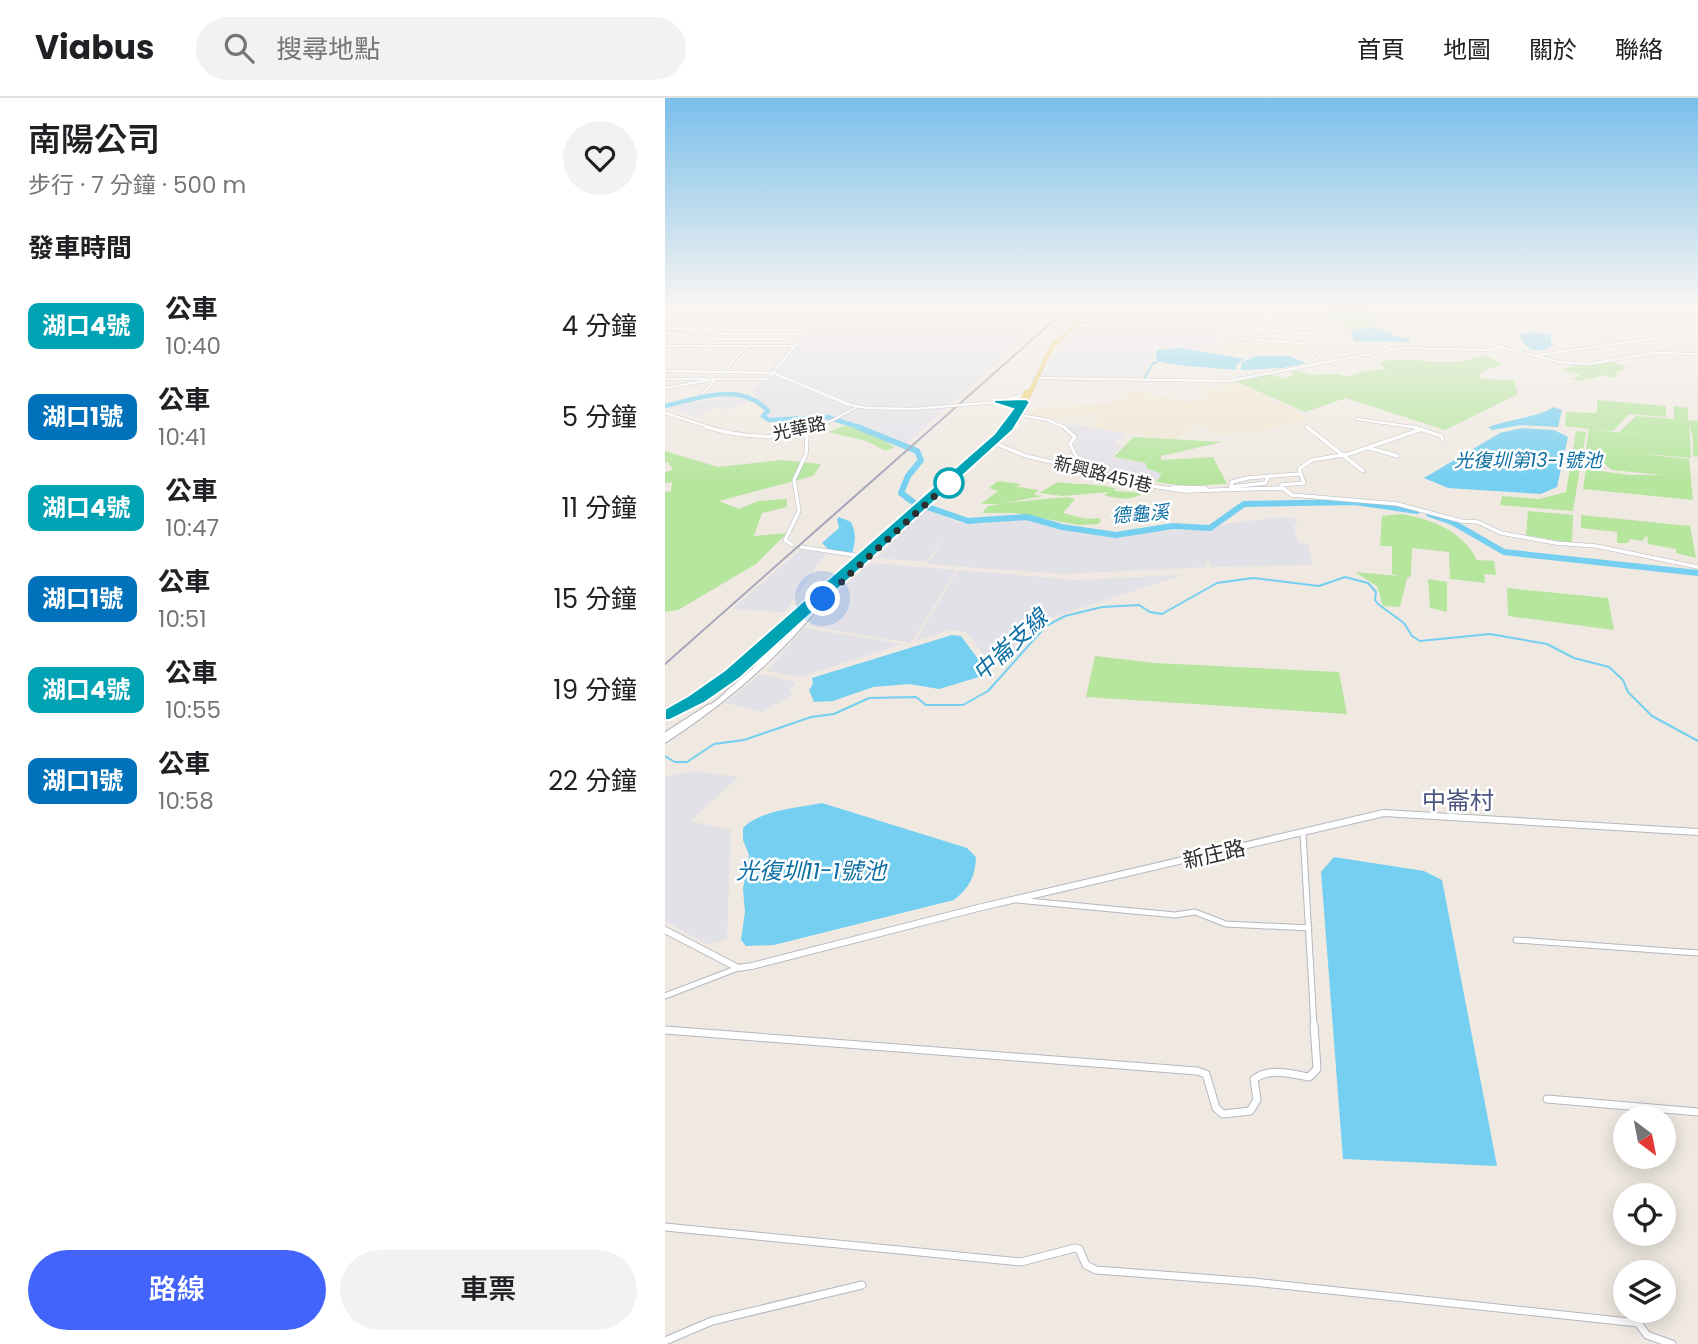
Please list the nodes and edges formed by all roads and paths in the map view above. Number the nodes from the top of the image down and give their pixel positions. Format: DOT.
graph roads {
  1 [pos="729,365"];
  2 [pos="779,365"];
  3 [pos="1042,365"];
  4 [pos="1042,365"];
  5 [pos="1307,365"];
  6 [pos="665,371"];
  7 [pos="723,372"];
  8 [pos="773,373"];
  9 [pos="1036,378"];
  10 [pos="665,379"];
  11 [pos="716,379"];
  12 [pos="665,387"];
  13 [pos="703,393"];
  14 [pos="1026,394"];
  15 [pos="997,402"];
  16 [pos="857,407"];
  17 [pos="868,408"];
  18 [pos="1019,409"];
  19 [pos="667,413"];
  20 [pos="850,413"];
  21 [pos="1357,419"];
  22 [pos="838,420"];
  23 [pos="1307,427"];
  24 [pos="1422,429"];
  25 [pos="801,432"];
  26 [pos="1443,440"];
  27 [pos="994,443"];
  28 [pos="1369,448"];
  29 [pos="1343,455"];
  30 [pos="1398,456"];
  31 [pos="1363,471"];
  32 [pos="1299,474"];
  33 [pos="1269,476"];
  34 [pos="1231,487"];
  35 [pos="921,505"];
  36 [pos="792,545"];
  37 [pos="801,547"];
  38 [pos="857,559"];
  39 [pos="1698,566"];
  40 [pos="823,599"];
  41 [pos="785,633"];
  42 [pos="776,636"];
  43 [pos="791,639"];
  44 [pos="665,715"];
  45 [pos="665,738"];
  46 [pos="1303,832"];
  47 [pos="1698,832"];
  48 [pos="1014,900"];
  49 [pos="1309,928"];
  50 [pos="665,930"];
  51 [pos="1515,940"];
  52 [pos="1698,953"];
  53 [pos="738,968"];
  54 [pos="665,996"];
  55 [pos="665,1030"];
  56 [pos="1547,1099"];
  57 [pos="1698,1112"];
  58 [pos="665,1227"];
  59 [pos="862,1285"];
  60 [pos="665,1341"];
  61 [pos="1672,1344"];
  1 -- 7 [label="street"];
  2 -- 8 [label="street"];
  3 -- 9 [label="main road"];
  4 -- 9 [label="main road"];
  5 -- 9 [label="street"];
  6 -- 7 [label="street"];
  7 -- 8 [label="street"];
  7 -- 11 [label="street"];
  8 -- 11 [label="street"];
  8 -- 16 [label="street"];
  9 -- 14 [label="main road"];
  9 -- 18 [label="main road"];
  10 -- 11 [label="street"];
  11 -- 12 [label="street"];
  11 -- 13 [label="street"];
  14 -- 15 [label="street"];
  14 -- 18 [label="main road"];
  15 -- 17 [label="street, bridge"];
  15 -- 18 [label="street"];
  15 -- 18 [label="street"];
  16 -- 17 [label="street"];
  16 -- 20 [label="street, 光華路"];
  16 -- 22 [label="street, 光華路"];
  17 -- 20 [label="street"];
  18 -- 27 [label="main road"];
  18 -- 34 [label="street"];
  18 -- 35 [label="main road"];
  19 -- 25 [label="street, 光華路"];
  19 -- 25 [label="street, 光華路"];
  20 -- 22 [label="street, 光華路"];
  21 -- 24 [label="street"];
  22 -- 25 [label="street, 光華路"];
  23 -- 29 [label="street"];
  24 -- 26 [label="street"];
  24 -- 28 [label="street"];
  25 -- 36 [label="street"];
  27 -- 35 [label="main road"];
  27 -- 39 [label="street, 新興路451巷"];
  28 -- 29 [label="street"];
  28 -- 30 [label="street"];
  29 -- 31 [label="street"];
  29 -- 32 [label="street"];
  32 -- 33 [label="street"];
  32 -- 34 [label="street"];
  33 -- 34 [label="street"];
  33 -- 34 [label="street"];
  35 -- 38 [label="main road"];
  35 -- 40 [label="main road"];
  37 -- 38 [label="street"];
  38 -- 42 [label="main road"];
  40 -- 41 [label="main road"];
  40 -- 43 [label="street"];
  41 -- 42 [label="main road"];
  41 -- 43 [label="street"];
  42 -- 44 [label="main road"];
  42 -- 45 [label="street"];
  43 -- 45 [label="street"];
  46 -- 47 [label="street, 新庄路"];
  46 -- 48 [label="street, 新庄路"];
  46 -- 49 [label="street"];
  48 -- 49 [label="street"];
  48 -- 53 [label="street, 新庄路"];
  49 -- 55 [label="street"];
  50 -- 53 [label="street"];
  51 -- 52 [label="street"];
  53 -- 54 [label="street"];
  56 -- 57 [label="street"];
  58 -- 61 [label="street"];
  59 -- 60 [label="street"];
}
